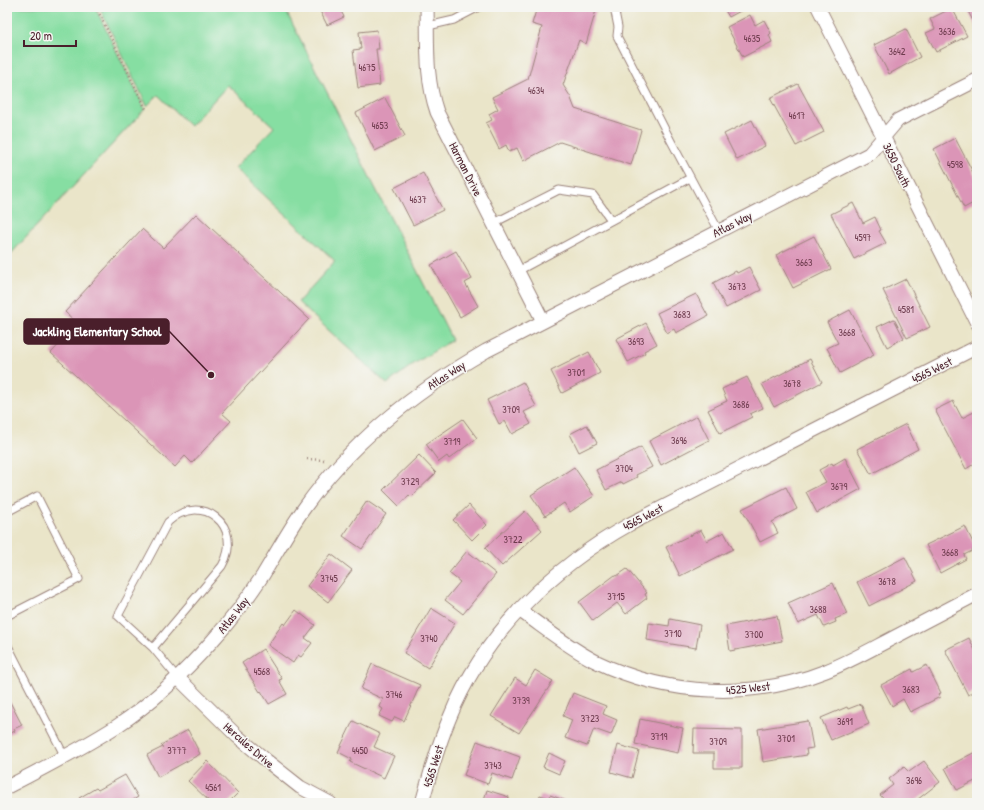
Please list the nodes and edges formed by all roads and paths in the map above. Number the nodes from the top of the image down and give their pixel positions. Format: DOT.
graph roads {
  1 [pos="96,7"];
  2 [pos="427,7"];
  3 [pos="479,7"];
  4 [pos="614,7"];
  5 [pos="818,7"];
  6 [pos="428,26"];
  7 [pos="977,80"];
  8 [pos="146,109"];
  9 [pos="884,137"];
  10 [pos="690,178"];
  11 [pos="611,220"];
  12 [pos="494,223"];
  13 [pos="719,231"];
  14 [pos="518,271"];
  15 [pos="543,321"];
  16 [pos="977,323"];
  17 [pos="977,347"];
  18 [pos="7,512"];
  19 [pos="977,594"];
  20 [pos="520,610"];
  21 [pos="7,616"];
  22 [pos="7,644"];
  23 [pos="153,648"];
  24 [pos="177,677"];
  25 [pos="65,757"];
  26 [pos="7,787"];
  27 [pos="330,803"];
  28 [pos="422,803"];
  1 -- 8 [label="path"];
  2 -- 6 [label="street, Harman Drive"];
  3 -- 6 [label="lane"];
  4 -- 10 [label="lane"];
  5 -- 9 [label="street, 3650 South"];
  6 -- 12 [label="street, Harman Drive"];
  7 -- 9 [label="street, Atlas Way"];
  9 -- 13 [label="street, Atlas Way"];
  9 -- 16 [label="street, 3650 South"];
  10 -- 11 [label="lane"];
  10 -- 13 [label="lane"];
  11 -- 12 [label="lane"];
  11 -- 14 [label="lane"];
  12 -- 14 [label="street, Harman Drive"];
  13 -- 15 [label="street, Atlas Way"];
  14 -- 15 [label="street, Harman Drive"];
  15 -- 24 [label="street, Atlas Way"];
  17 -- 20 [label="street, 4565 West"];
  18 -- 21 [label="lane"];
  19 -- 20 [label="street, 4525 West"];
  20 -- 28 [label="street, 4565 West"];
  22 -- 25 [label="lane"];
  23 -- 23 [label="lane"];
  23 -- 24 [label="lane"];
  24 -- 25 [label="street, Atlas Way"];
  24 -- 27 [label="street, Hercules Drive"];
  25 -- 26 [label="street, Atlas Way"];
}
